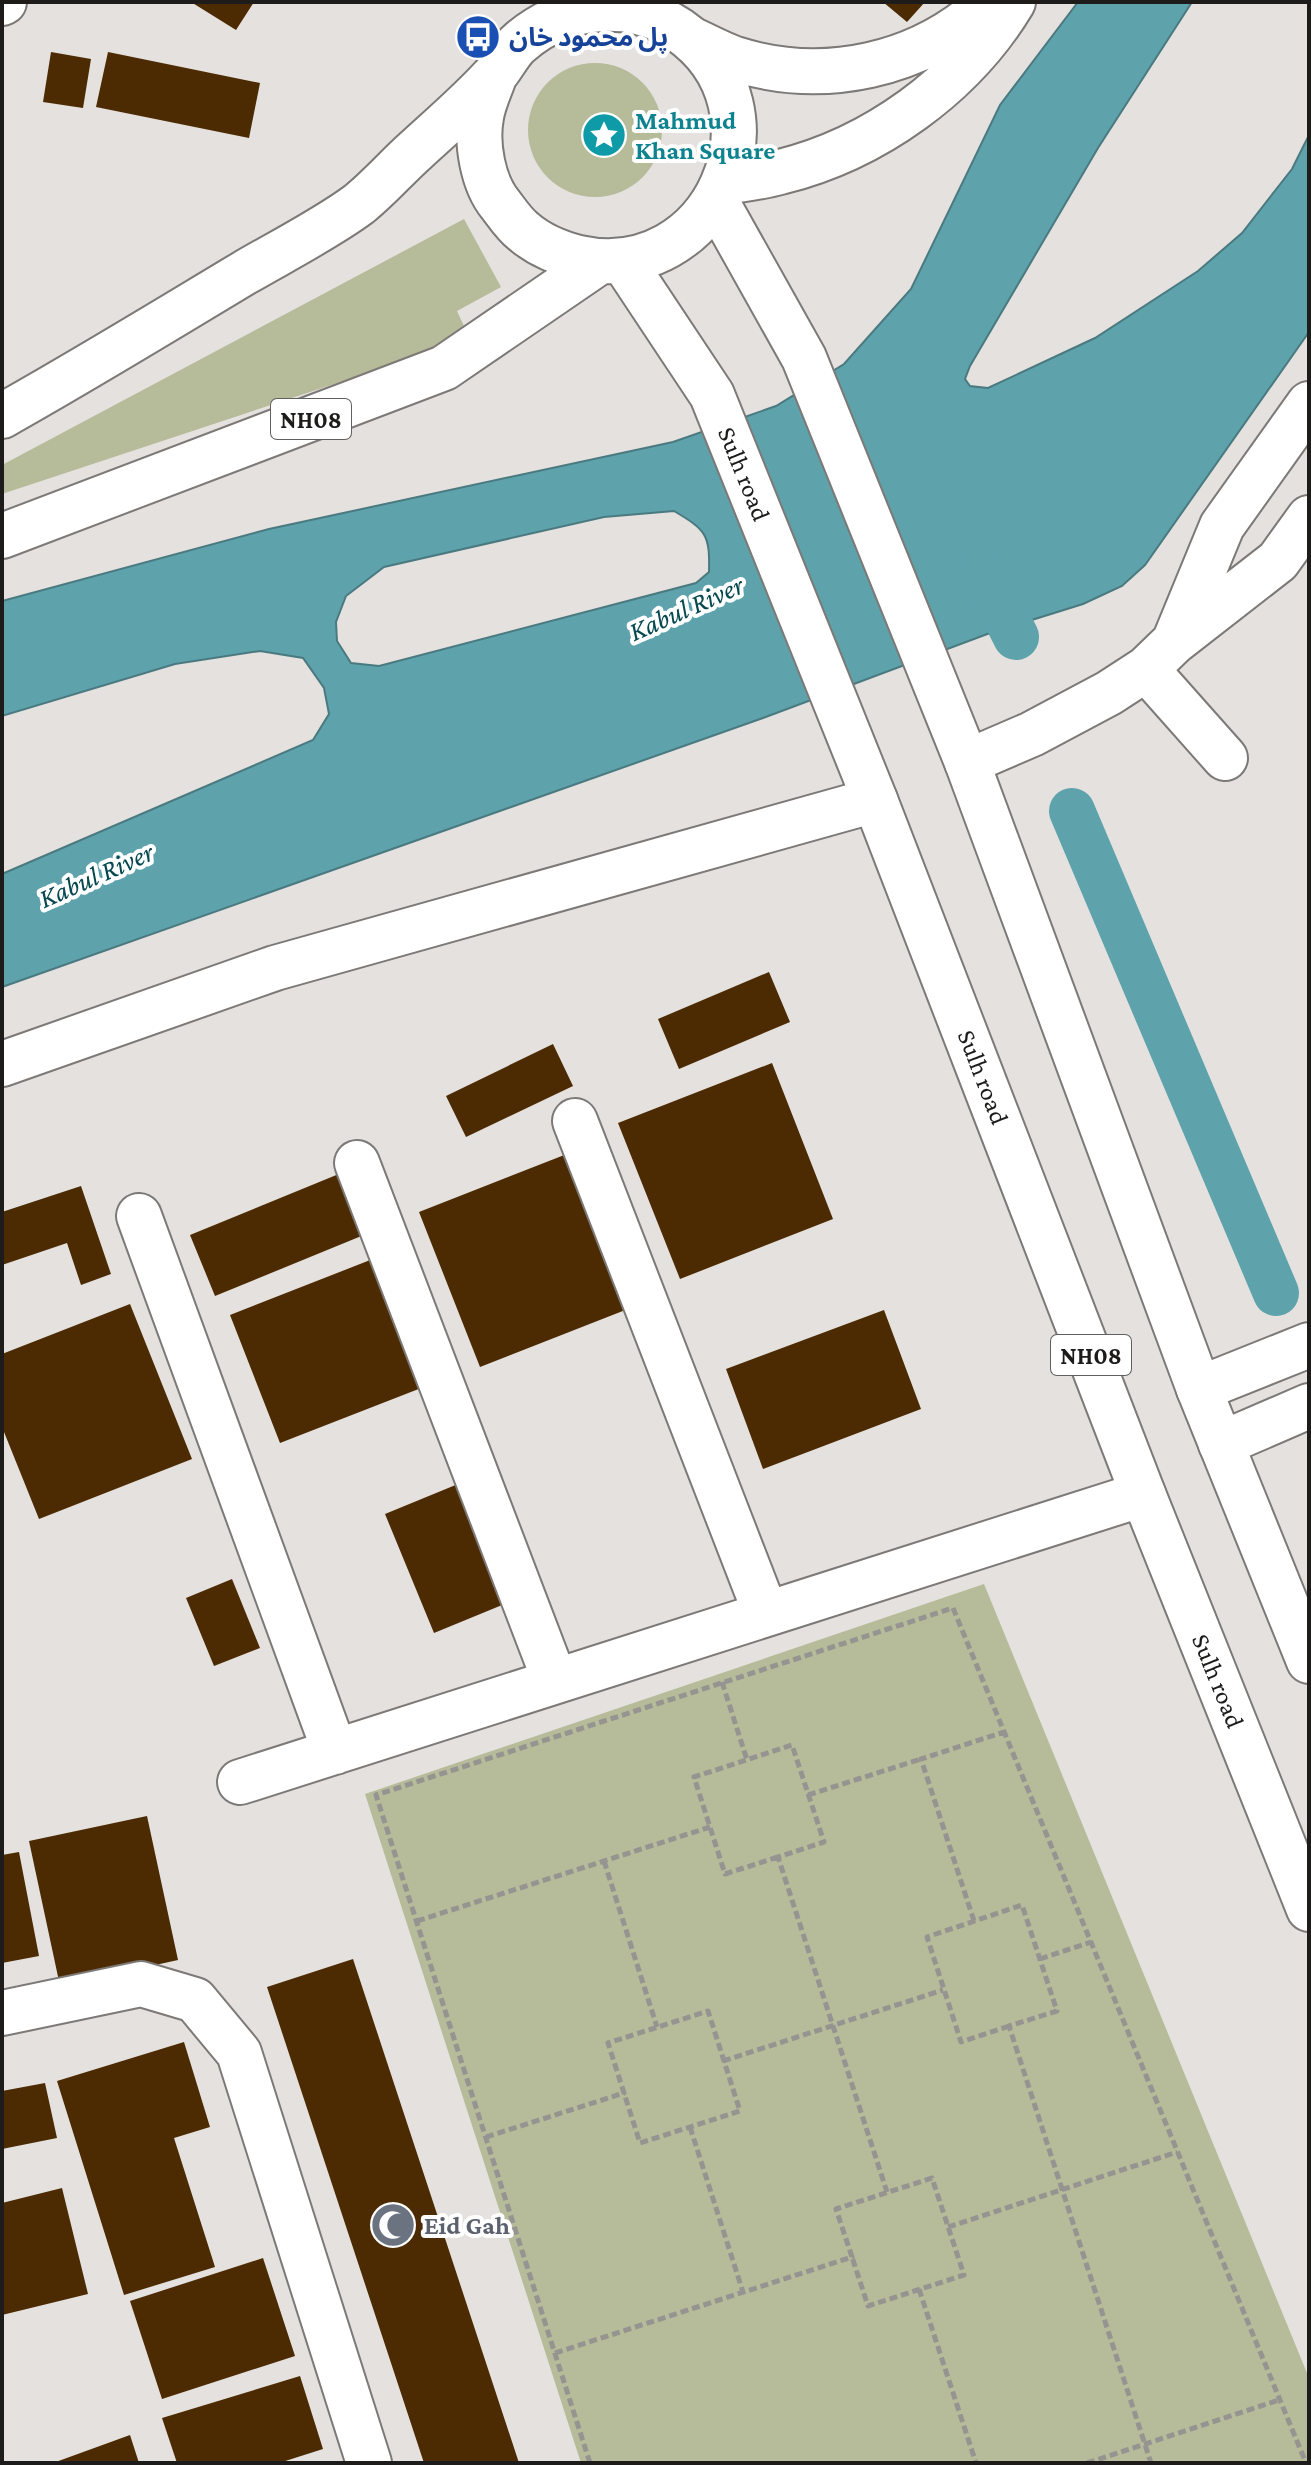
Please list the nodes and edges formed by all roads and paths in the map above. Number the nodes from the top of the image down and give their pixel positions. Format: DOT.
graph roads {
  1 [pos="989,2"];
  2 [pos="1013,2"];
  3 [pos="568,9"];
  4 [pos="695,41"];
  5 [pos="494,77"];
  6 [pos="721,191"];
  7 [pos="611,262"];
  8 [pos="1309,404"];
  9 [pos="2,416"];
  10 [pos="1309,518"];
  11 [pos="2,536"];
  12 [pos="1160,655"];
  13 [pos="1225,758"];
  14 [pos="967,762"];
  15 [pos="875,800"];
  16 [pos="2,1064"];
  17 [pos="575,1121"];
  18 [pos="357,1163"];
  19 [pos="139,1216"];
  20 [pos="1309,1345"];
  21 [pos="1199,1389"];
  22 [pos="1309,1406"];
  23 [pos="1221,1444"];
  24 [pos="1143,1494"];
  25 [pos="766,1614"];
  26 [pos="1309,1661"];
  27 [pos="555,1681"];
  28 [pos="722,1682"];
  29 [pos="1004,1732"];
  30 [pos="335,1752"];
  31 [pos="921,1759"];
  32 [pos="747,1760"];
  33 [pos="240,1782"];
  34 [pos="808,1795"];
  35 [pos="710,1827"];
  36 [pos="778,1857"];
  37 [pos="604,1861"];
  38 [pos="1309,1909"];
  39 [pos="417,1921"];
  40 [pos="974,1921"];
  41 [pos="1091,1942"];
  42 [pos="1040,1959"];
  43 [pos="944,1990"];
  44 [pos="2,2013"];
  45 [pos="833,2025"];
  46 [pos="1009,2026"];
  47 [pos="657,2027"];
  48 [pos="723,2061"];
  49 [pos="624,2093"];
  50 [pos="690,2127"];
  51 [pos="486,2137"];
  52 [pos="1177,2152"];
  53 [pos="1063,2190"];
  54 [pos="887,2192"];
  55 [pos="948,2227"];
  56 [pos="852,2257"];
  57 [pos="919,2289"];
  58 [pos="743,2292"];
  59 [pos="555,2353"];
  60 [pos="1279,2400"];
  61 [pos="1145,2444"];
  62 [pos="369,2463"];
  63 [pos="590,2463"];
  64 [pos="976,2463"];
  65 [pos="1087,2463"];
  66 [pos="1151,2463"];
  67 [pos="1306,2463"];
  1 -- 4 [label="main road"];
  2 -- 6 [label="main road"];
  3 -- 4 [label="main road, NH08"];
  3 -- 5 [label="main road, NH08"];
  4 -- 6 [label="main road, NH08"];
  5 -- 7 [label="main road, NH08"];
  5 -- 9 [label="main road, NH08"];
  6 -- 7 [label="main road, NH08"];
  6 -- 14 [label="main road"];
  7 -- 11 [label="main road, NH08"];
  7 -- 15 [label="main road, Sulh road / NH08"];
  8 -- 12 [label="main road"];
  10 -- 12 [label="main road"];
  12 -- 13 [label="main road"];
  12 -- 14 [label="main road"];
  14 -- 21 [label="main road"];
  15 -- 16 [label="main road"];
  15 -- 24 [label="main road, Sulh road / NH08"];
  17 -- 25 [label="main road"];
  18 -- 27 [label="main road"];
  19 -- 30 [label="main road"];
  20 -- 21 [label="main road"];
  21 -- 23 [label="main road"];
  22 -- 23 [label="main road"];
  23 -- 26 [label="main road"];
  24 -- 25 [label="main road"];
  24 -- 38 [label="main road, Sulh road / NH08"];
  25 -- 27 [label="main road"];
  27 -- 30 [label="main road"];
  28 -- 29 [label="path"];
  28 -- 32 [label="path"];
  28 -- 39 [label="path"];
  29 -- 31 [label="path"];
  29 -- 41 [label="path"];
  30 -- 33 [label="main road"];
  31 -- 34 [label="path"];
  31 -- 40 [label="path"];
  32 -- 34 [label="path"];
  32 -- 35 [label="path"];
  34 -- 36 [label="path"];
  35 -- 36 [label="path"];
  35 -- 37 [label="path"];
  36 -- 45 [label="path"];
  37 -- 39 [label="path"];
  37 -- 47 [label="path"];
  39 -- 51 [label="path"];
  40 -- 42 [label="path"];
  40 -- 43 [label="path"];
  41 -- 42 [label="path"];
  41 -- 52 [label="path"];
  42 -- 46 [label="path"];
  43 -- 45 [label="path"];
  43 -- 46 [label="path"];
  44 -- 62 [label="main road"];
  45 -- 48 [label="path"];
  45 -- 54 [label="path"];
  46 -- 53 [label="path"];
  47 -- 48 [label="path"];
  47 -- 49 [label="path"];
  48 -- 50 [label="path"];
  49 -- 50 [label="path"];
  49 -- 51 [label="path"];
  50 -- 58 [label="path"];
  51 -- 59 [label="path"];
  52 -- 53 [label="path"];
  52 -- 60 [label="path"];
  53 -- 55 [label="path"];
  53 -- 61 [label="path"];
  54 -- 55 [label="path"];
  54 -- 56 [label="path"];
  55 -- 57 [label="path"];
  56 -- 57 [label="path"];
  56 -- 58 [label="path"];
  57 -- 64 [label="path"];
  58 -- 59 [label="path"];
  59 -- 63 [label="path"];
  60 -- 61 [label="path"];
  60 -- 67 [label="path"];
  61 -- 65 [label="path"];
  61 -- 66 [label="path"];
}
